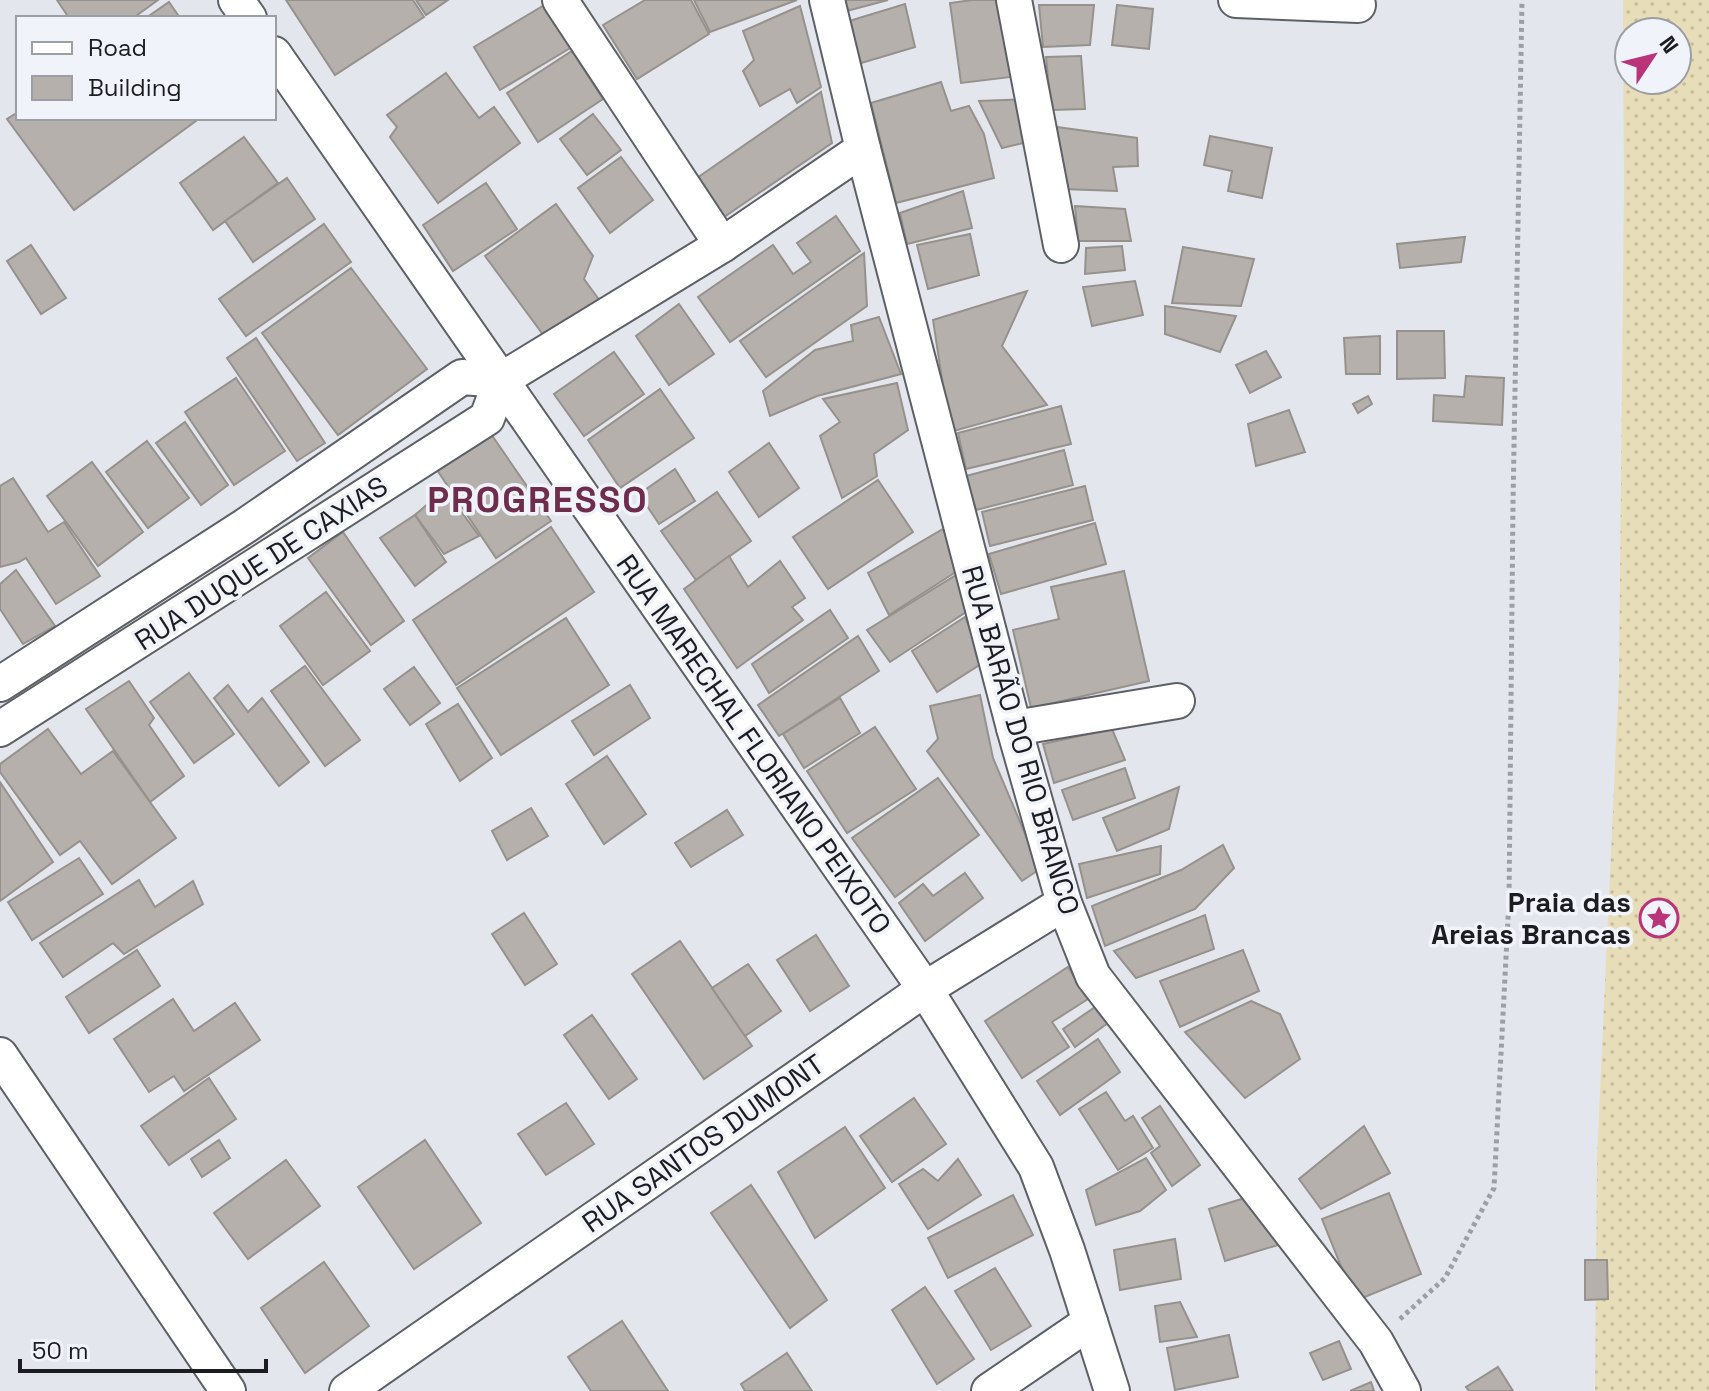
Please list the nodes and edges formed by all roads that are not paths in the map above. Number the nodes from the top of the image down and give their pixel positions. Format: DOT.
graph roads {
  1 [pos="560,0"];
  2 [pos="827,0"];
  3 [pos="1014,0"];
  4 [pos="1236,0"];
  5 [pos="1358,5"];
  6 [pos="276,57"];
  7 [pos="863,149"];
  8 [pos="722,245"];
  9 [pos="1061,245"];
  10 [pos="501,380"];
  11 [pos="245,526"];
  12 [pos="268,559"];
  13 [pos="51,653"];
  14 [pos="0,684"];
  15 [pos="71,684"];
  16 [pos="1177,701"];
  17 [pos="1014,728"];
  18 [pos="0,729"];
  19 [pos="1064,903"];
  20 [pos="925,989"];
  21 [pos="0,1055"];
  22 [pos="1090,1322"];
  23 [pos="228,1391"];
  24 [pos="347,1391"];
  25 [pos="989,1391"];
  26 [pos="1112,1391"];
  27 [pos="1403,1391"];
  1 -- 8 [label="street"];
  2 -- 7 [label="street, RUA BARÃO DO RIO BRANCO"];
  3 -- 9 [label="street"];
  4 -- 5 [label="street"];
  6 -- 10 [label="street, RUA MARECHAL FLORIANO PEIXOTO"];
  7 -- 8 [label="street"];
  7 -- 17 [label="street, RUA BARÃO DO RIO BRANCO"];
  8 -- 10 [label="street"];
  10 -- 11 [label="street, RUA DUQUE DE CAXIAS"];
  10 -- 12 [label="street, RUA DUQUE DE CAXIAS"];
  10 -- 20 [label="street, RUA MARECHAL FLORIANO PEIXOTO"];
  11 -- 12 [label="street"];
  11 -- 13 [label="street, RUA DUQUE DE CAXIAS"];
  12 -- 15 [label="street, RUA DUQUE DE CAXIAS"];
  13 -- 14 [label="street, RUA DUQUE DE CAXIAS"];
  13 -- 15 [label="street"];
  15 -- 18 [label="street, RUA DUQUE DE CAXIAS"];
  16 -- 17 [label="street"];
  17 -- 19 [label="street, RUA BARÃO DO RIO BRANCO"];
  19 -- 20 [label="street, RUA SANTOS DUMONT"];
  19 -- 27 [label="street, RUA BARÃO DO RIO BRANCO"];
  20 -- 22 [label="street, RUA MARECHAL FLORIANO PEIXOTO"];
  20 -- 24 [label="street, RUA SANTOS DUMONT"];
  21 -- 23 [label="street"];
  22 -- 25 [label="street"];
  22 -- 26 [label="street, RUA MARECHAL FLORIANO PEIXOTO"];
}
